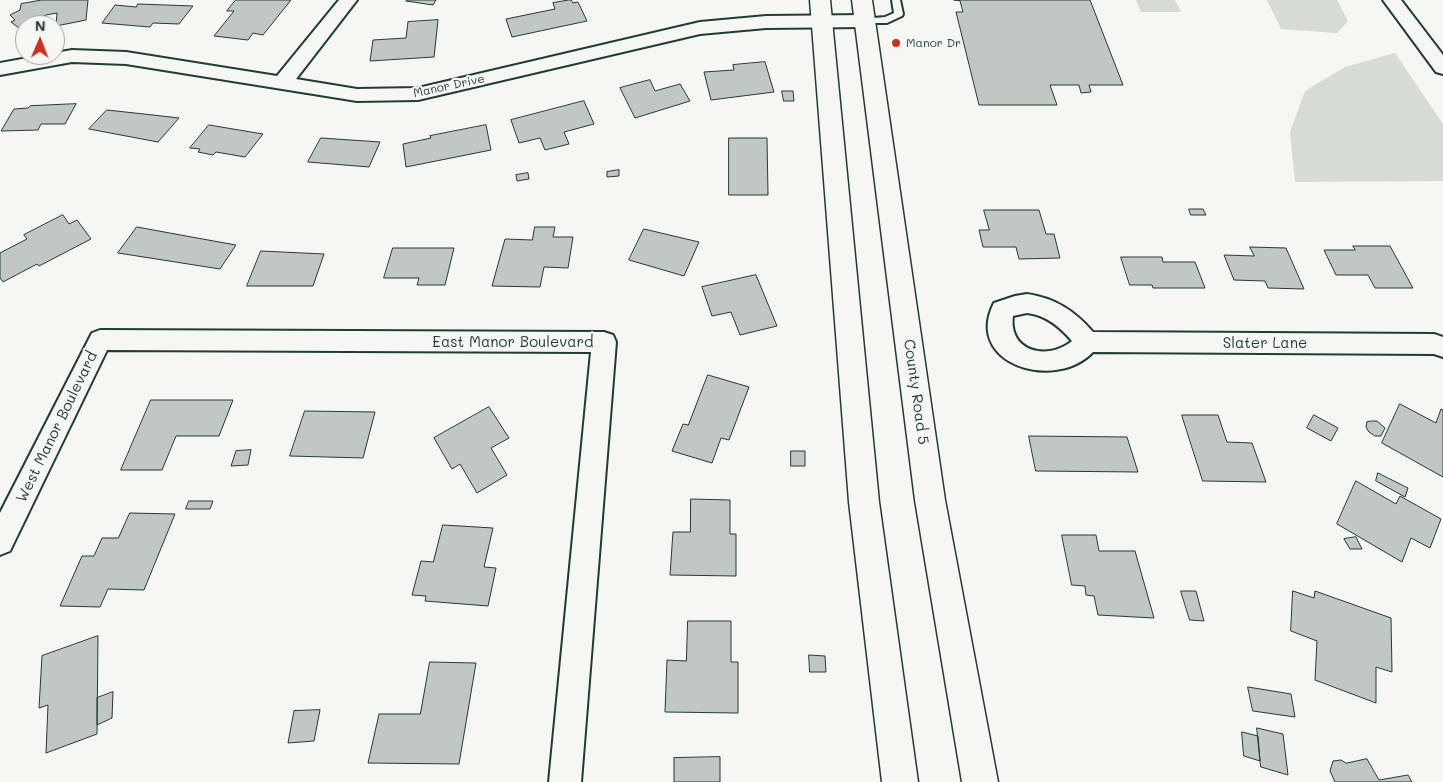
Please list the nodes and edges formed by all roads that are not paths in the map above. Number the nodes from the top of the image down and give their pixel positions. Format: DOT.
graph roads {
  1 [pos="348,0"];
  2 [pos="896,0"];
  3 [pos="1392,0"];
  4 [pos="864,10"];
  5 [pos="821,11"];
  6 [pos="1443,68"];
  7 [pos="0,69"];
  8 [pos="282,83"];
  9 [pos="100,340"];
  10 [pos="1087,342"];
  11 [pos="1443,347"];
  12 [pos="0,542"];
  13 [pos="565,782"];
  14 [pos="900,782"];
  15 [pos="980,782"];
  1 -- 8 [label="street"];
  2 -- 4 [label="lane"];
  3 -- 6 [label="street"];
  4 -- 5 [label="street, Manor Drive"];
  4 -- 15 [label="main road, County Road 5"];
  5 -- 8 [label="street, Manor Drive"];
  5 -- 14 [label="main road"];
  7 -- 8 [label="street, Manor Drive"];
  9 -- 12 [label="street, West Manor Boulevard"];
  9 -- 13 [label="street, East Manor Boulevard"];
  10 -- 11 [label="street, Slater Lane"];
}
